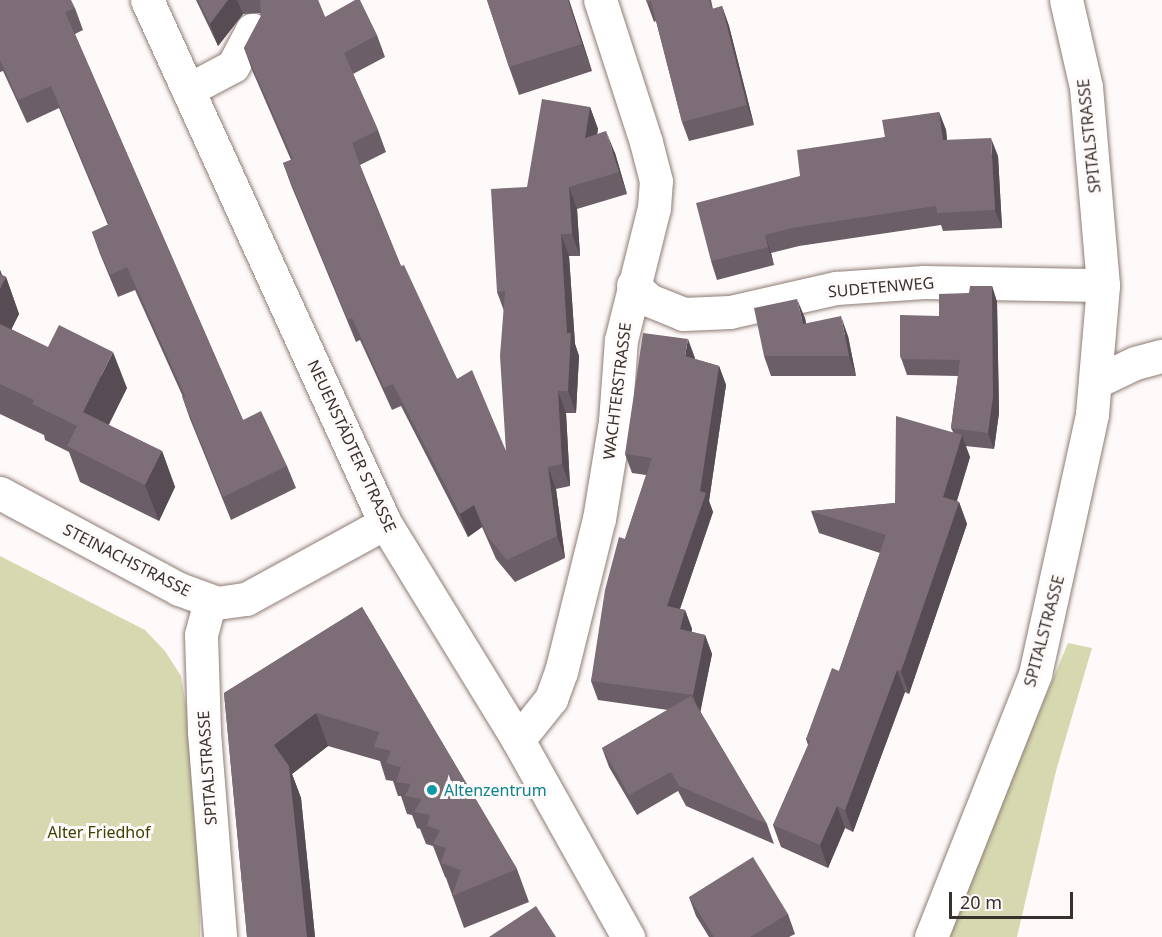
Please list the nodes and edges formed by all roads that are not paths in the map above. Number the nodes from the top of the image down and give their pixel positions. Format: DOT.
graph roads {
  1 [pos="147,0"];
  2 [pos="600,0"];
  3 [pos="1066,0"];
  4 [pos="252,30"];
  5 [pos="188,90"];
  6 [pos="633,285"];
  7 [pos="1103,285"];
  8 [pos="1162,356"];
  9 [pos="1095,382"];
  10 [pos="0,493"];
  11 [pos="385,522"];
  12 [pos="210,601"];
  13 [pos="518,740"];
  14 [pos="220,937"];
  15 [pos="628,937"];
  16 [pos="931,937"];
  1 -- 5 [label="main road, NEUENSTÄDTER STRASSE"];
  2 -- 6 [label="main road, WACHTERSTRASSE"];
  3 -- 7 [label="main road, SPITALSTRASSE"];
  4 -- 5 [label="main road"];
  5 -- 11 [label="main road, NEUENSTÄDTER STRASSE"];
  6 -- 7 [label="main road, SUDETENWEG"];
  6 -- 13 [label="main road, WACHTERSTRASSE"];
  7 -- 9 [label="main road, SPITALSTRASSE"];
  8 -- 9 [label="main road"];
  9 -- 16 [label="main road, SPITALSTRASSE"];
  10 -- 12 [label="main road, STEINACHSTRASSE"];
  11 -- 12 [label="main road, STEINACHSTRASSE"];
  11 -- 13 [label="main road, NEUENSTÄDTER STRASSE"];
  12 -- 14 [label="main road, SPITALSTRASSE"];
  13 -- 15 [label="main road, NEUENSTÄDTER STRASSE"];
}
